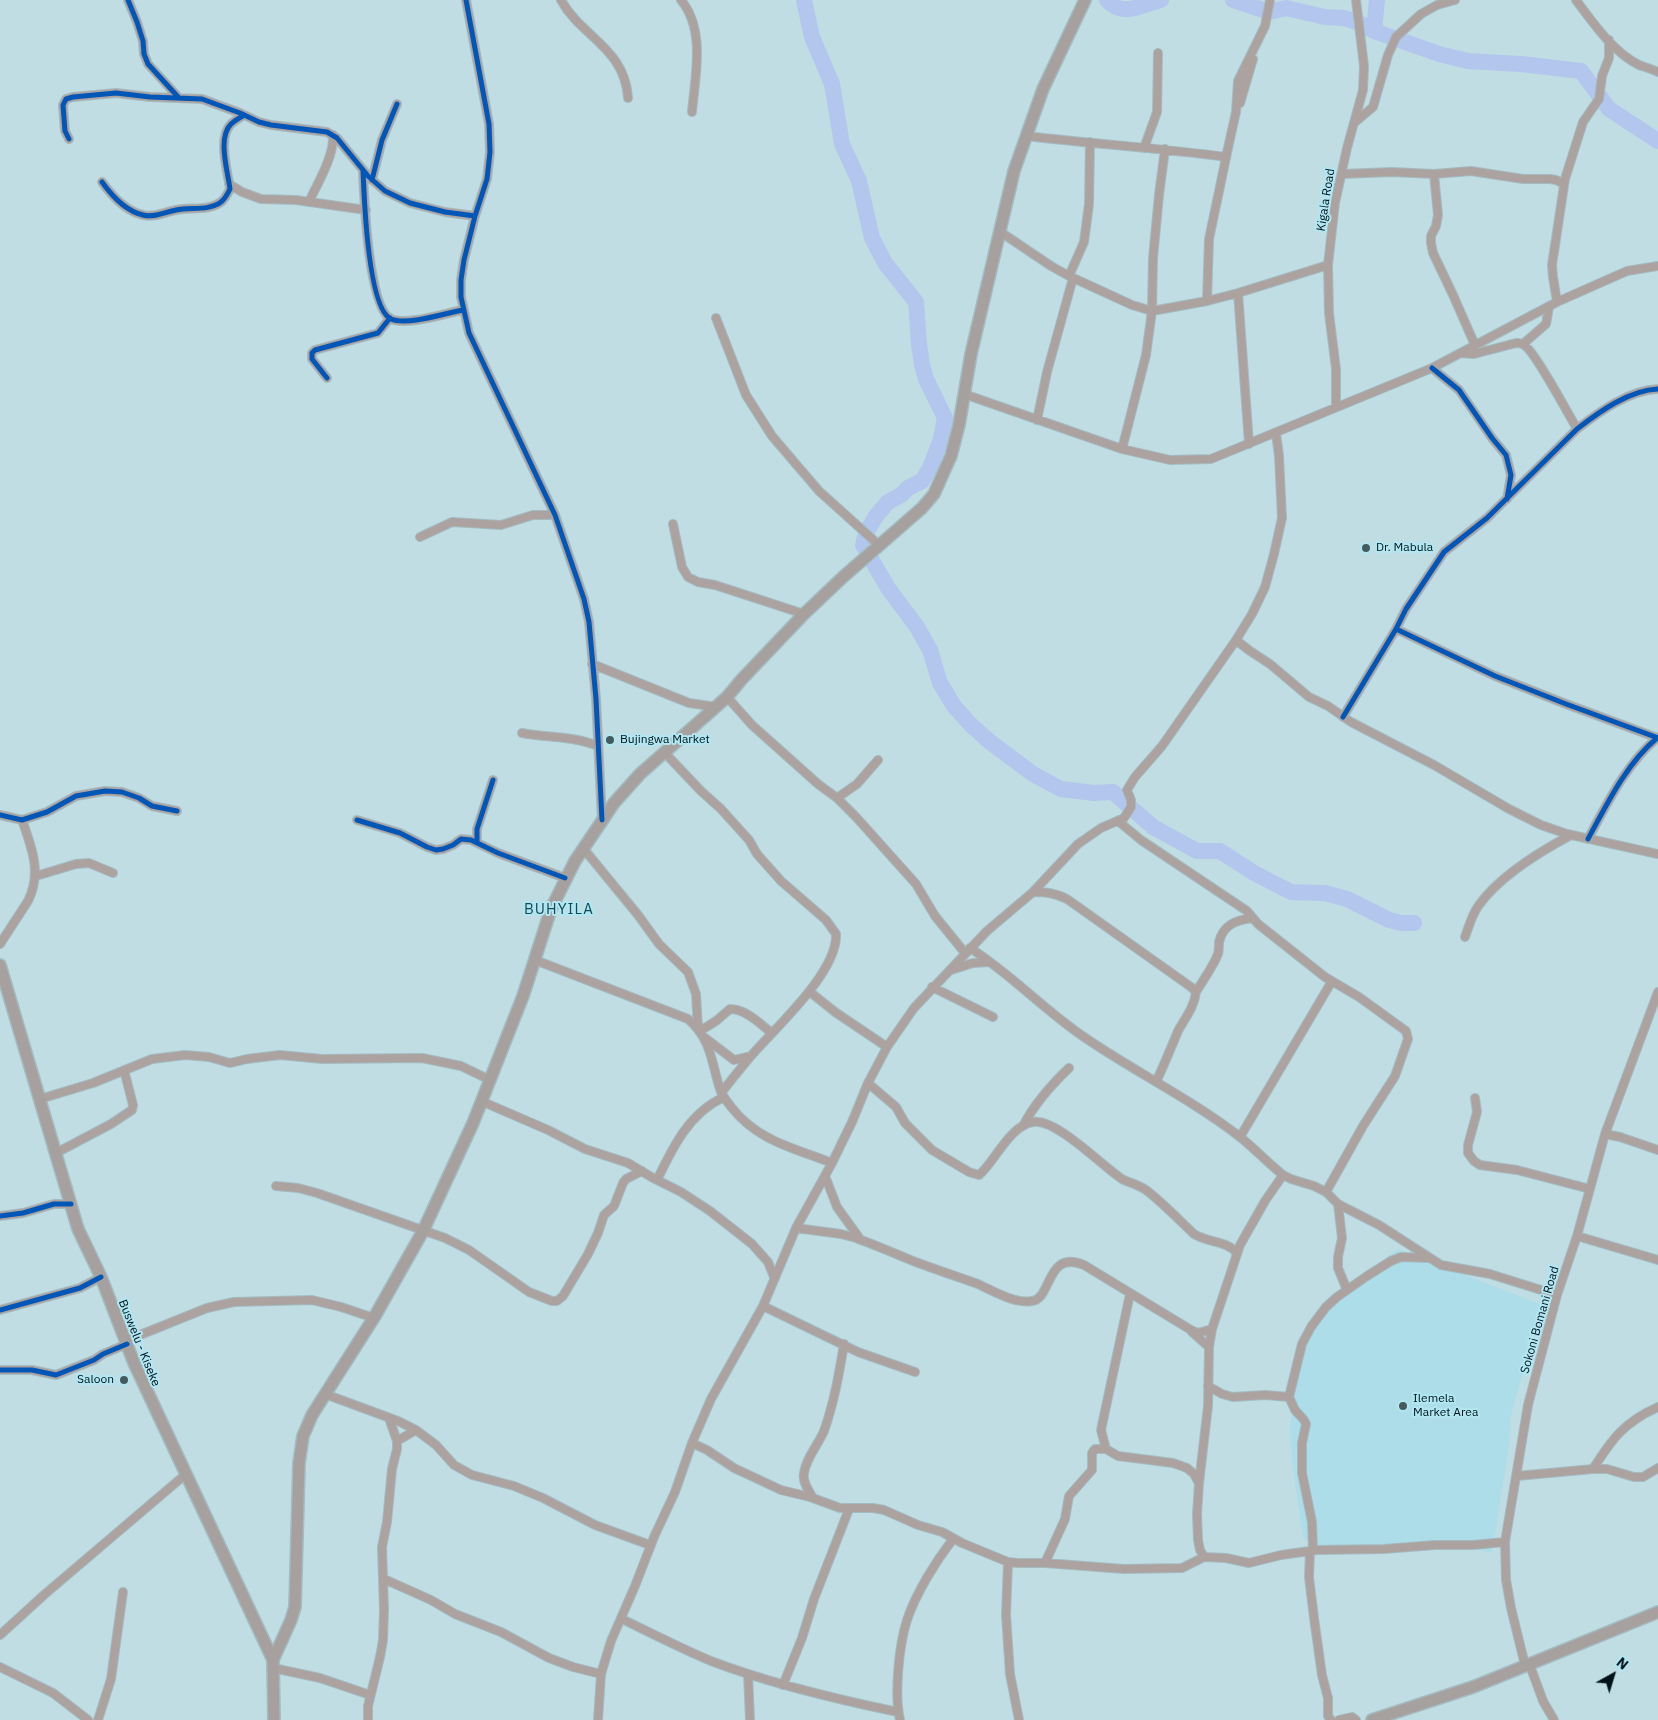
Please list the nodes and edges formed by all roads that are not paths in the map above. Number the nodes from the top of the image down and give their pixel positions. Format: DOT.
graph roads {
  1 [pos="128,0"];
  2 [pos="466,0"];
  3 [pos="561,0"];
  4 [pos="681,0"];
  5 [pos="1085,0"];
  6 [pos="1270,0"];
  7 [pos="1356,0"];
  8 [pos="1455,0"];
  9 [pos="1576,0"];
  10 [pos="1610,40"];
  11 [pos="1158,53"];
  12 [pos="1658,72"];
  13 [pos="179,98"];
  14 [pos="628,98"];
  15 [pos="397,104"];
  16 [pos="692,112"];
  17 [pos="244,115"];
  18 [pos="1354,123"];
  19 [pos="333,135"];
  20 [pos="1027,136"];
  21 [pos="69,139"];
  22 [pos="1090,142"];
  23 [pos="1144,148"];
  24 [pos="1165,149"];
  25 [pos="1226,157"];
  26 [pos="363,170"];
  27 [pos="1342,174"];
  28 [pos="1434,174"];
  29 [pos="372,180"];
  30 [pos="102,182"];
  31 [pos="229,184"];
  32 [pos="1564,184"];
  33 [pos="309,202"];
  34 [pos="366,210"];
  35 [pos="475,216"];
  36 [pos="999,231"];
  37 [pos="1328,266"];
  38 [pos="1658,266"];
  39 [pos="1071,277"];
  40 [pos="1238,293"];
  41 [pos="1207,301"];
  42 [pos="1557,302"];
  43 [pos="1550,306"];
  44 [pos="463,310"];
  45 [pos="1152,311"];
  46 [pos="390,318"];
  47 [pos="716,318"];
  48 [pos="1523,344"];
  49 [pos="1475,346"];
  50 [pos="1459,354"];
  51 [pos="1432,368"];
  52 [pos="327,378"];
  53 [pos="1658,389"];
  54 [pos="964,394"];
  55 [pos="1336,407"];
  56 [pos="1037,420"];
  57 [pos="1577,429"];
  58 [pos="1276,433"];
  59 [pos="1249,444"];
  60 [pos="1122,449"];
  61 [pos="1507,498"];
  62 [pos="555,515"];
  63 [pos="673,524"];
  64 [pos="420,537"];
  65 [pos="879,545"];
  66 [pos="804,614"];
  67 [pos="1396,628"];
  68 [pos="1236,640"];
  69 [pos="592,664"];
  70 [pos="727,697"];
  71 [pos="717,707"];
  72 [pos="1343,717"];
  73 [pos="1643,732"];
  74 [pos="522,733"];
  75 [pos="1658,738"];
  76 [pos="598,746"];
  77 [pos="1645,748"];
  78 [pos="664,752"];
  79 [pos="878,760"];
  80 [pos="492,780"];
  81 [pos="836,798"];
  82 [pos="177,811"];
  83 [pos="0,815"];
  84 [pos="22,820"];
  85 [pos="357,820"];
  86 [pos="602,820"];
  87 [pos="1118,821"];
  88 [pos="1571,835"];
  89 [pos="1588,839"];
  90 [pos="477,842"];
  91 [pos="583,848"];
  92 [pos="1658,854"];
  93 [pos="113,873"];
  94 [pos="36,876"];
  95 [pos="565,878"];
  96 [pos="1033,892"];
  97 [pos="1252,918"];
  98 [pos="1465,937"];
  99 [pos="0,944"];
  100 [pos="968,951"];
  101 [pos="536,960"];
  102 [pos="990,962"];
  103 [pos="0,965"];
  104 [pos="947,972"];
  105 [pos="1332,981"];
  106 [pos="932,987"];
  107 [pos="810,992"];
  108 [pos="1196,992"];
  109 [pos="1658,992"];
  110 [pos="994,1017"];
  111 [pos="701,1032"];
  112 [pos="772,1033"];
  113 [pos="887,1047"];
  114 [pos="751,1056"];
  115 [pos="1069,1068"];
  116 [pos="124,1070"];
  117 [pos="490,1080"];
  118 [pos="1156,1082"];
  119 [pos="868,1083"];
  120 [pos="723,1094"];
  121 [pos="1475,1098"];
  122 [pos="40,1099"];
  123 [pos="481,1101"];
  124 [pos="1023,1126"];
  125 [pos="1605,1134"];
  126 [pos="1240,1137"];
  127 [pos="1658,1150"];
  128 [pos="56,1153"];
  129 [pos="832,1163"];
  130 [pos="642,1171"];
  131 [pos="1283,1175"];
  132 [pos="825,1176"];
  133 [pos="657,1180"];
  134 [pos="276,1186"];
  135 [pos="1590,1189"];
  136 [pos="1326,1192"];
  137 [pos="71,1204"];
  138 [pos="1338,1204"];
  139 [pos="0,1216"];
  140 [pos="796,1228"];
  141 [pos="423,1231"];
  142 [pos="1577,1236"];
  143 [pos="860,1239"];
  144 [pos="1238,1253"];
  145 [pos="1429,1258"];
  146 [pos="1658,1260"];
  147 [pos="101,1277"];
  148 [pos="774,1277"];
  149 [pos="1347,1290"];
  150 [pos="1130,1294"];
  151 [pos="1557,1295"];
  152 [pos="763,1306"];
  153 [pos="0,1310"];
  154 [pos="374,1318"];
  155 [pos="1212,1329"];
  156 [pos="1190,1330"];
  157 [pos="126,1343"];
  158 [pos="844,1344"];
  159 [pos="1209,1347"];
  160 [pos="0,1370"];
  161 [pos="915,1372"];
  162 [pos="1208,1386"];
  163 [pos="325,1394"];
  164 [pos="1289,1397"];
  165 [pos="1658,1407"];
  166 [pos="389,1418"];
  167 [pos="416,1430"];
  168 [pos="397,1441"];
  169 [pos="692,1442"];
  170 [pos="1106,1449"];
  171 [pos="1593,1468"];
  172 [pos="1658,1468"];
  173 [pos="186,1474"];
  174 [pos="1517,1476"];
  175 [pos="1199,1483"];
  176 [pos="813,1498"];
  177 [pos="849,1509"];
  178 [pos="953,1539"];
  179 [pos="1505,1542"];
  180 [pos="650,1545"];
  181 [pos="1312,1551"];
  182 [pos="1204,1557"];
  183 [pos="1008,1562"];
  184 [pos="1045,1563"];
  185 [pos="384,1579"];
  186 [pos="123,1592"];
  187 [pos="1658,1612"];
  188 [pos="622,1619"];
  189 [pos="0,1635"];
  190 [pos="273,1664"];
  191 [pos="1527,1664"];
  192 [pos="0,1667"];
  193 [pos="602,1674"];
  194 [pos="748,1674"];
  195 [pos="784,1685"];
  196 [pos="370,1695"];
  197 [pos="899,1716"];
  198 [pos="77,1717"];
  199 [pos="88,1720"];
  200 [pos="98,1720"];
  201 [pos="274,1720"];
  202 [pos="368,1720"];
  203 [pos="598,1720"];
  204 [pos="750,1720"];
  205 [pos="1020,1720"];
  206 [pos="1331,1720"];
  207 [pos="1339,1720"];
  208 [pos="1356,1720"];
  209 [pos="1372,1720"];
  210 [pos="1554,1720"];
  1 -- 13 [label="street"];
  2 -- 35 [label="street"];
  3 -- 14 [label="street"];
  4 -- 16 [label="street"];
  5 -- 20 [label="street"];
  6 -- 25 [label="street"];
  7 -- 18 [label="street, Kigala Road"];
  8 -- 18 [label="street"];
  9 -- 10 [label="street"];
  10 -- 12 [label="street"];
  10 -- 32 [label="street"];
  11 -- 23 [label="street"];
  13 -- 17 [label="street"];
  13 -- 21 [label="street"];
  15 -- 29 [label="street"];
  17 -- 19 [label="street"];
  17 -- 31 [label="street"];
  18 -- 27 [label="street, Kigala Road"];
  19 -- 26 [label="street"];
  19 -- 33 [label="street"];
  20 -- 22 [label="street"];
  20 -- 36 [label="street"];
  22 -- 23 [label="street"];
  22 -- 39 [label="street"];
  23 -- 24 [label="street"];
  24 -- 25 [label="street"];
  24 -- 45 [label="street"];
  25 -- 41 [label="street"];
  26 -- 29 [label="street"];
  26 -- 34 [label="street"];
  27 -- 28 [label="street"];
  27 -- 37 [label="street, Kigala Road"];
  28 -- 32 [label="street"];
  28 -- 49 [label="street"];
  29 -- 35 [label="street"];
  30 -- 31 [label="street"];
  31 -- 33 [label="street"];
  32 -- 42 [label="street"];
  33 -- 34 [label="street"];
  34 -- 46 [label="street"];
  35 -- 44 [label="street"];
  36 -- 39 [label="street"];
  36 -- 54 [label="street"];
  37 -- 40 [label="street"];
  37 -- 55 [label="street, Kigala Road"];
  38 -- 42 [label="street"];
  39 -- 45 [label="street"];
  39 -- 56 [label="street"];
  40 -- 41 [label="street"];
  40 -- 59 [label="street"];
  41 -- 45 [label="street"];
  42 -- 43 [label="street"];
  43 -- 48 [label="street"];
  43 -- 49 [label="street"];
  44 -- 46 [label="street"];
  44 -- 62 [label="street"];
  45 -- 60 [label="street"];
  46 -- 52 [label="street"];
  47 -- 65 [label="street"];
  48 -- 50 [label="street"];
  48 -- 57 [label="street"];
  49 -- 50 [label="street"];
  50 -- 51 [label="street"];
  51 -- 55 [label="street"];
  51 -- 61 [label="street"];
  53 -- 57 [label="street"];
  54 -- 56 [label="street"];
  54 -- 65 [label="street"];
  55 -- 58 [label="street"];
  56 -- 60 [label="street"];
  57 -- 61 [label="street"];
  58 -- 59 [label="street"];
  58 -- 68 [label="street"];
  59 -- 60 [label="street"];
  61 -- 67 [label="street"];
  62 -- 64 [label="street"];
  62 -- 69 [label="street"];
  63 -- 66 [label="street"];
  65 -- 66 [label="street"];
  66 -- 70 [label="street"];
  67 -- 72 [label="street"];
  67 -- 73 [label="street"];
  68 -- 72 [label="street"];
  68 -- 87 [label="street"];
  69 -- 71 [label="street"];
  69 -- 76 [label="street"];
  70 -- 71 [label="street"];
  70 -- 81 [label="street"];
  71 -- 78 [label="street"];
  72 -- 88 [label="street"];
  73 -- 75 [label="street"];
  73 -- 77 [label="street"];
  74 -- 76 [label="street"];
  75 -- 77 [label="street"];
  76 -- 86 [label="street"];
  77 -- 89 [label="street"];
  78 -- 86 [label="street"];
  78 -- 107 [label="street"];
  79 -- 81 [label="street"];
  80 -- 90 [label="street"];
  81 -- 100 [label="street"];
  82 -- 84 [label="street"];
  83 -- 84 [label="street"];
  84 -- 94 [label="street"];
  85 -- 90 [label="street"];
  86 -- 91 [label="street"];
  87 -- 96 [label="street"];
  87 -- 97 [label="street"];
  88 -- 89 [label="street"];
  88 -- 98 [label="street"];
  89 -- 92 [label="street"];
  90 -- 95 [label="street"];
  91 -- 95 [label="street"];
  91 -- 111 [label="street"];
  93 -- 94 [label="street"];
  94 -- 99 [label="street"];
  95 -- 101 [label="street"];
  96 -- 100 [label="street"];
  96 -- 108 [label="street"];
  97 -- 105 [label="street"];
  97 -- 108 [label="street"];
  100 -- 102 [label="street"];
  100 -- 104 [label="street"];
  101 -- 111 [label="street"];
  101 -- 117 [label="street"];
  102 -- 104 [label="street"];
  102 -- 118 [label="street"];
  103 -- 122 [label="street, Buswelu - Kiseke"];
  104 -- 106 [label="street"];
  105 -- 126 [label="street"];
  105 -- 136 [label="street"];
  106 -- 110 [label="street"];
  106 -- 113 [label="street"];
  107 -- 112 [label="street"];
  107 -- 113 [label="street"];
  108 -- 118 [label="street"];
  109 -- 125 [label="street, Sokoni Bomani Road"];
  111 -- 112 [label="street"];
  111 -- 114 [label="street"];
  111 -- 120 [label="street"];
  112 -- 114 [label="street"];
  113 -- 119 [label="street"];
  114 -- 120 [label="street"];
  115 -- 124 [label="street"];
  116 -- 117 [label="street"];
  116 -- 122 [label="street"];
  116 -- 128 [label="street"];
  117 -- 123 [label="street"];
  118 -- 126 [label="street"];
  119 -- 124 [label="street"];
  119 -- 129 [label="street"];
  120 -- 129 [label="street"];
  120 -- 133 [label="street"];
  121 -- 135 [label="street"];
  122 -- 128 [label="street, Buswelu - Kiseke"];
  123 -- 130 [label="street"];
  123 -- 141 [label="street"];
  124 -- 144 [label="street"];
  125 -- 127 [label="street"];
  125 -- 135 [label="street, Sokoni Bomani Road"];
  126 -- 131 [label="street"];
  128 -- 137 [label="street, Buswelu - Kiseke"];
  129 -- 132 [label="street"];
  130 -- 133 [label="street"];
  130 -- 141 [label="street"];
  131 -- 136 [label="street"];
  131 -- 144 [label="street"];
  132 -- 140 [label="street"];
  132 -- 143 [label="street"];
  133 -- 148 [label="street"];
  134 -- 141 [label="street"];
  135 -- 142 [label="street, Sokoni Bomani Road"];
  136 -- 138 [label="street"];
  137 -- 139 [label="street"];
  137 -- 147 [label="street, Buswelu - Kiseke"];
  138 -- 145 [label="street"];
  138 -- 149 [label="street"];
  140 -- 143 [label="street"];
  140 -- 148 [label="street"];
  141 -- 154 [label="street"];
  142 -- 146 [label="street"];
  142 -- 151 [label="street, Sokoni Bomani Road"];
  143 -- 150 [label="street"];
  144 -- 155 [label="street"];
  145 -- 149 [label="street"];
  145 -- 151 [label="street"];
  147 -- 153 [label="street"];
  147 -- 157 [label="street, Buswelu - Kiseke"];
  148 -- 152 [label="street"];
  149 -- 164 [label="street"];
  150 -- 156 [label="street"];
  150 -- 170 [label="street"];
  151 -- 174 [label="street, Sokoni Bomani Road"];
  152 -- 158 [label="street"];
  152 -- 169 [label="street"];
  154 -- 157 [label="street"];
  154 -- 163 [label="street"];
  155 -- 156 [label="street"];
  155 -- 159 [label="street"];
  156 -- 159 [label="street"];
  157 -- 160 [label="street"];
  157 -- 173 [label="street, Buswelu - Kiseke"];
  158 -- 161 [label="street"];
  158 -- 176 [label="street"];
  159 -- 162 [label="street"];
  162 -- 164 [label="street"];
  162 -- 175 [label="street"];
  163 -- 166 [label="street"];
  163 -- 190 [label="street"];
  164 -- 181 [label="street"];
  165 -- 171 [label="street"];
  166 -- 167 [label="street"];
  166 -- 168 [label="street"];
  167 -- 168 [label="street"];
  167 -- 180 [label="street"];
  168 -- 185 [label="street"];
  169 -- 176 [label="street"];
  169 -- 180 [label="street"];
  170 -- 175 [label="street"];
  170 -- 184 [label="street"];
  171 -- 172 [label="street"];
  171 -- 174 [label="street"];
  173 -- 189 [label="street"];
  173 -- 190 [label="street, Buswelu - Kiseke"];
  174 -- 179 [label="street, Sokoni Bomani Road"];
  175 -- 182 [label="street"];
  176 -- 177 [label="street"];
  177 -- 178 [label="street"];
  177 -- 195 [label="street"];
  178 -- 183 [label="street"];
  178 -- 197 [label="street"];
  179 -- 181 [label="street"];
  179 -- 191 [label="street, Sokoni Bomani Road"];
  180 -- 188 [label="street"];
  181 -- 182 [label="street"];
  181 -- 206 [label="street"];
  182 -- 184 [label="street"];
  183 -- 184 [label="street"];
  183 -- 205 [label="street"];
  185 -- 193 [label="street"];
  185 -- 196 [label="street"];
  186 -- 200 [label="street"];
  187 -- 191 [label="street"];
  188 -- 193 [label="street"];
  188 -- 194 [label="street"];
  190 -- 196 [label="street"];
  190 -- 201 [label="street, Buswelu - Kiseke"];
  191 -- 209 [label="street"];
  191 -- 210 [label="street, Sokoni Bomani Road"];
  192 -- 198 [label="street"];
  193 -- 203 [label="street"];
  194 -- 195 [label="street"];
  194 -- 204 [label="street"];
  195 -- 197 [label="street"];
  196 -- 202 [label="street"];
  198 -- 199 [label="street"];
  207 -- 208 [label="street"];
}
